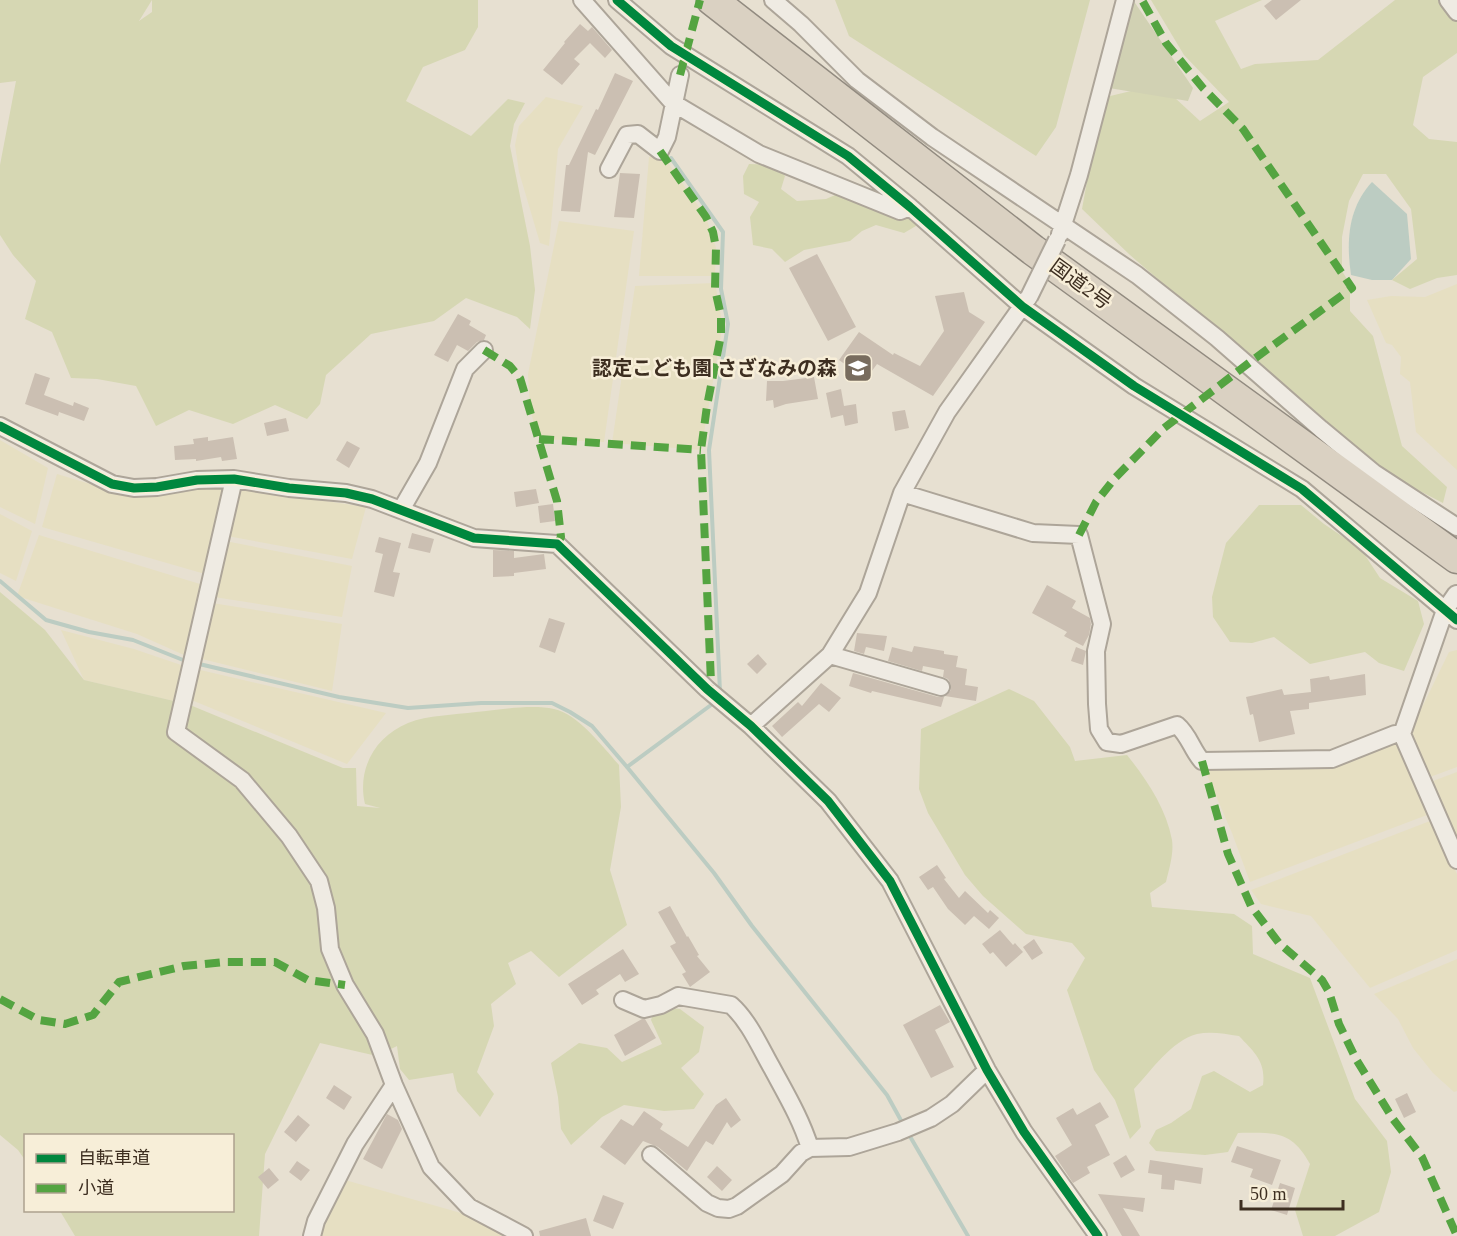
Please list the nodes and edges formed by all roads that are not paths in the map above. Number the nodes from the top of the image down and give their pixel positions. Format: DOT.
graph roads {
  1 [pos="582,0"];
  2 [pos="617,0"];
  3 [pos="712,0"];
  4 [pos="773,0"];
  5 [pos="1125,0"];
  6 [pos="1448,0"];
  7 [pos="1457,12"];
  8 [pos="680,75"];
  9 [pos="674,103"];
  10 [pos="609,169"];
  11 [pos="910,207"];
  12 [pos="1060,233"];
  13 [pos="1026,302"];
  14 [pos="484,350"];
  15 [pos="0,426"];
  16 [pos="234,479"];
  17 [pos="902,494"];
  18 [pos="401,510"];
  19 [pos="1457,527"];
  20 [pos="1457,558"];
  21 [pos="1456,594"];
  22 [pos="1451,615"];
  23 [pos="830,655"];
  24 [pos="941,687"];
  25 [pos="751,726"];
  26 [pos="1402,734"];
  27 [pos="1457,860"];
  28 [pos="623,1000"];
  29 [pos="987,1070"];
  30 [pos="394,1085"];
  31 [pos="810,1148"];
  32 [pos="651,1155"];
  33 [pos="312,1236"];
  34 [pos="524,1236"];
  35 [pos="1098,1236"];
  1 -- 9 [label="street"];
  2 -- 11 [label="street"];
  3 -- 20 [label="highway, 国道2号"];
  4 -- 12 [label="street"];
  5 -- 12 [label="street"];
  6 -- 7 [label="street"];
  8 -- 9 [label="street"];
  9 -- 10 [label="street"];
  9 -- 11 [label="street"];
  11 -- 13 [label="street"];
  12 -- 13 [label="street, bridge"];
  12 -- 19 [label="street"];
  13 -- 17 [label="street"];
  13 -- 22 [label="street"];
  14 -- 18 [label="street"];
  15 -- 16 [label="street"];
  16 -- 18 [label="street"];
  16 -- 30 [label="street"];
  17 -- 23 [label="street"];
  17 -- 26 [label="street"];
  18 -- 25 [label="street"];
  21 -- 22 [label="street"];
  22 -- 26 [label="street"];
  23 -- 24 [label="street"];
  23 -- 25 [label="street"];
  25 -- 29 [label="street"];
  26 -- 27 [label="street"];
  28 -- 31 [label="street"];
  29 -- 31 [label="street"];
  29 -- 35 [label="street"];
  30 -- 33 [label="street"];
  30 -- 34 [label="street"];
  31 -- 32 [label="street"];
}
